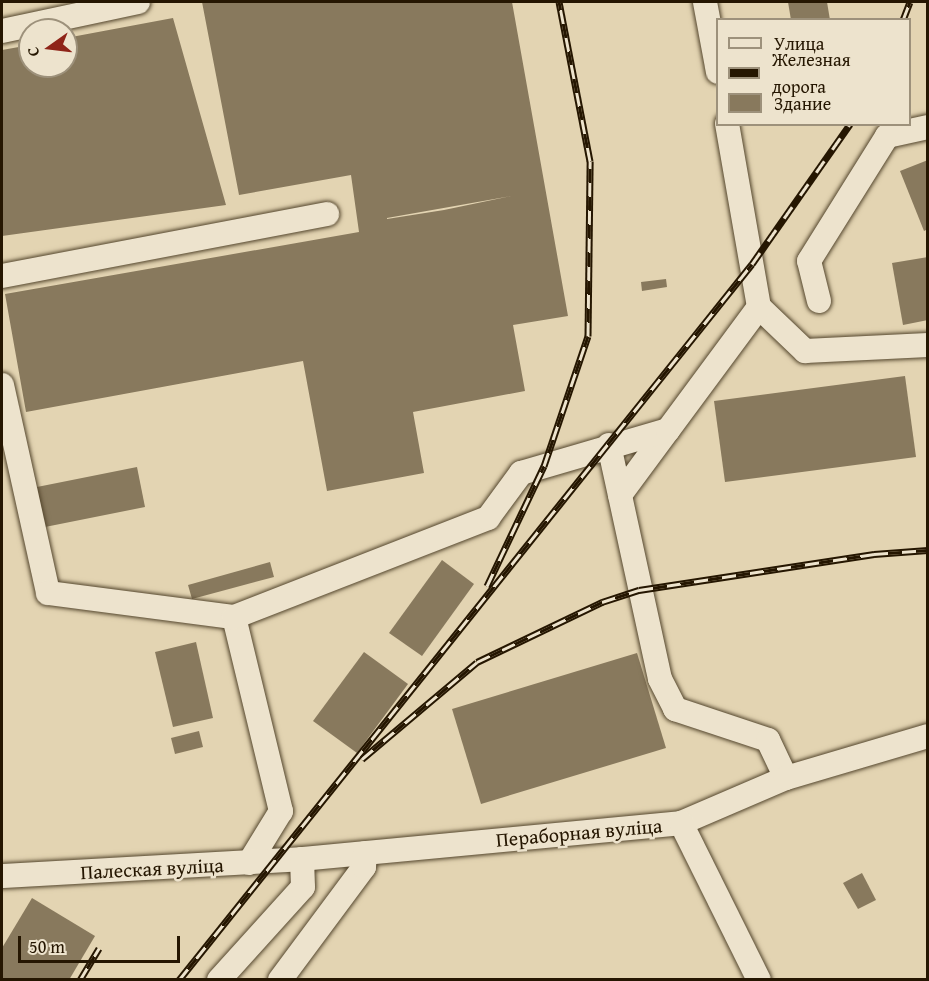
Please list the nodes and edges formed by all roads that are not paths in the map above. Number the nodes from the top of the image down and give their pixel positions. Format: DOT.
graph roads {
  1 [pos="138,2"];
  2 [pos="705,2"];
  3 [pos="2,31"];
  4 [pos="716,66"];
  5 [pos="727,126"];
  6 [pos="927,127"];
  7 [pos="327,214"];
  8 [pos="2,276"];
  9 [pos="819,301"];
  10 [pos="759,307"];
  11 [pos="927,345"];
  12 [pos="2,385"];
  13 [pos="668,430"];
  14 [pos="609,445"];
  15 [pos="620,495"];
  16 [pos="234,617"];
  17 [pos="927,736"];
  18 [pos="786,778"];
  19 [pos="681,823"];
  20 [pos="365,853"];
  21 [pos="302,859"];
  22 [pos="249,863"];
  23 [pos="2,876"];
  24 [pos="219,980"];
  25 [pos="280,980"];
  26 [pos="759,980"];
  1 -- 3 [label="street"];
  2 -- 4 [label="street"];
  5 -- 10 [label="street"];
  6 -- 9 [label="street"];
  7 -- 8 [label="street"];
  10 -- 11 [label="street"];
  10 -- 13 [label="street"];
  12 -- 16 [label="street"];
  13 -- 14 [label="street"];
  13 -- 15 [label="street"];
  14 -- 15 [label="street"];
  14 -- 16 [label="street"];
  15 -- 18 [label="street"];
  16 -- 22 [label="street"];
  17 -- 18 [label="street"];
  18 -- 19 [label="street"];
  19 -- 20 [label="street, Пераборная вуліца"];
  19 -- 26 [label="street, Пераборная вуліца"];
  20 -- 21 [label="street, Пераборная вуліца"];
  20 -- 25 [label="street"];
  21 -- 22 [label="street, Палеская вуліца"];
  21 -- 24 [label="street"];
  22 -- 23 [label="street, Палеская вуліца"];
}
